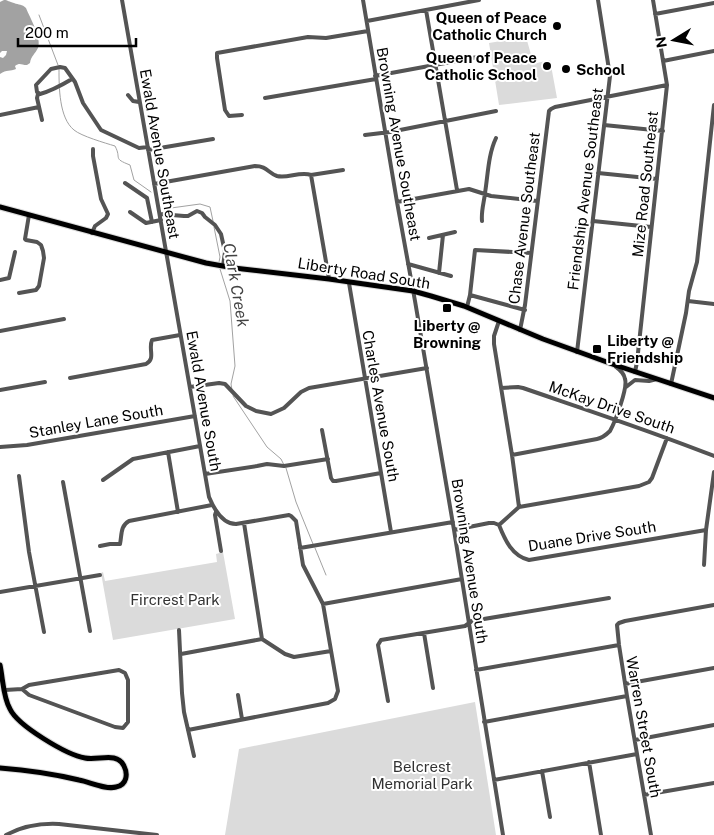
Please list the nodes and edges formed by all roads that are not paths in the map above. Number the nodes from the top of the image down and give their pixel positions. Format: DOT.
graph roads {
  1 [pos="122,0"];
  2 [pos="363,0"];
  3 [pos="478,0"];
  4 [pos="598,0"];
  5 [pos="653,0"];
  6 [pos="714,3"];
  7 [pos="426,10"];
  8 [pos="655,14"];
  9 [pos="367,21"];
  10 [pos="368,31"];
  11 [pos="714,51"];
  12 [pos="483,56"];
  13 [pos="663,61"];
  14 [pos="435,64"];
  15 [pos="72,78"];
  16 [pos="376,78"];
  17 [pos="667,85"];
  18 [pos="38,94"];
  19 [pos="128,95"];
  20 [pos="608,96"];
  21 [pos="265,98"];
  22 [pos="139,102"];
  23 [pos="714,105"];
  24 [pos="39,107"];
  25 [pos="496,111"];
  26 [pos="0,115"];
  27 [pos="242,115"];
  28 [pos="42,120"];
  29 [pos="445,121"];
  30 [pos="604,125"];
  31 [pos="385,132"];
  32 [pos="663,132"];
  33 [pos="365,135"];
  34 [pos="496,138"];
  35 [pos="213,139"];
  36 [pos="93,149"];
  37 [pos="148,149"];
  38 [pos="343,170"];
  39 [pos="598,173"];
  40 [pos="311,175"];
  41 [pos="657,179"];
  42 [pos="125,183"];
  43 [pos="154,184"];
  44 [pos="457,190"];
  45 [pos="485,194"];
  46 [pos="538,201"];
  47 [pos="397,202"];
  48 [pos="0,207"];
  49 [pos="130,212"];
  50 [pos="160,214"];
  51 [pos="29,215"];
  52 [pos="161,220"];
  53 [pos="482,221"];
  54 [pos="593,221"];
  55 [pos="152,222"];
  56 [pos="652,227"];
  57 [pos="455,232"];
  58 [pos="92,233"];
  59 [pos="443,234"];
  60 [pos="429,238"];
  61 [pos="15,252"];
  62 [pos="166,253"];
  63 [pos="531,253"];
  64 [pos="408,264"];
  65 [pos="223,266"];
  66 [pos="438,273"];
  67 [pos="451,276"];
  68 [pos="329,279"];
  69 [pos="0,280"];
  70 [pos="349,283"];
  71 [pos="413,292"];
  72 [pos="19,293"];
  73 [pos="470,295"];
  74 [pos="688,301"];
  75 [pos="714,304"];
  76 [pos="467,307"];
  77 [pos="524,310"];
  78 [pos="64,319"];
  79 [pos="499,321"];
  80 [pos="0,330"];
  81 [pos="520,330"];
  82 [pos="180,335"];
  83 [pos="577,352"];
  84 [pos="615,365"];
  85 [pos="427,368"];
  86 [pos="635,372"];
  87 [pos="70,378"];
  88 [pos="365,378"];
  89 [pos="656,379"];
  90 [pos="45,382"];
  91 [pos="671,384"];
  92 [pos="190,387"];
  93 [pos="626,387"];
  94 [pos="501,388"];
  95 [pos="0,390"];
  96 [pos="714,398"];
  97 [pos="195,416"];
  98 [pos="615,420"];
  99 [pos="322,430"];
  100 [pos="667,438"];
  101 [pos="200,446"];
  102 [pos="0,447"];
  103 [pos="168,452"];
  104 [pos="512,455"];
  105 [pos="714,456"];
  106 [pos="328,459"];
  107 [pos="714,472"];
  108 [pos="381,473"];
  109 [pos="205,474"];
  110 [pos="19,476"];
  111 [pos="103,480"];
  112 [pos="63,482"];
  113 [pos="212,505"];
  114 [pos="520,507"];
  115 [pos="178,512"];
  116 [pos="216,512"];
  117 [pos="453,522"];
  118 [pos="244,523"];
  119 [pos="499,525"];
  120 [pos="454,530"];
  121 [pos="706,530"];
  122 [pos="391,532"];
  123 [pos="100,546"];
  124 [pos="300,548"];
  125 [pos="220,551"];
  126 [pos="704,565"];
  127 [pos="100,575"];
  128 [pos="81,578"];
  129 [pos="462,579"];
  130 [pos="35,586"];
  131 [pos="0,592"];
  132 [pos="608,598"];
  133 [pos="323,604"];
  134 [pos="714,605"];
  135 [pos="469,623"];
  136 [pos="179,630"];
  137 [pos="90,631"];
  138 [pos="44,632"];
  139 [pos="424,633"];
  140 [pos="262,639"];
  141 [pos="619,645"];
  142 [pos="331,651"];
  143 [pos="181,654"];
  144 [pos="0,665"];
  145 [pos="714,668"];
  146 [pos="476,670"];
  147 [pos="625,684"];
  148 [pos="434,688"];
  149 [pos="22,689"];
  150 [pos="4,690"];
  151 [pos="238,695"];
  152 [pos="627,696"];
  153 [pos="388,701"];
  154 [pos="242,719"];
  155 [pos="484,722"];
  156 [pos="714,725"];
  157 [pos="188,730"];
  158 [pos="635,740"];
  159 [pos="637,754"];
  160 [pos="194,756"];
  161 [pos="589,762"];
  162 [pos="0,768"];
  163 [pos="542,771"];
  164 [pos="494,780"];
  165 [pos="714,783"];
  166 [pos="644,795"];
  167 [pos="550,817"];
  168 [pos="144,834"];
  169 [pos="6,835"];
  170 [pos="157,835"];
  171 [pos="503,835"];
  172 [pos="601,835"];
  173 [pos="651,835"];
  1 -- 22 [label="street, Ewald Avenue Southeast"];
  2 -- 9 [label="street, Browning Avenue Southeast"];
  3 -- 7 [label="street"];
  4 -- 20 [label="street, Friendship Avenue Southeast"];
  5 -- 8 [label="street, Mize Road Southeast"];
  6 -- 8 [label="street"];
  7 -- 9 [label="street"];
  7 -- 14 [label="street"];
  8 -- 13 [label="street, Mize Road Southeast"];
  9 -- 10 [label="street, Browning Avenue Southeast"];
  10 -- 16 [label="street, Browning Avenue Southeast"];
  10 -- 27 [label="street"];
  11 -- 13 [label="street"];
  12 -- 14 [label="street"];
  13 -- 17 [label="street, Mize Road Southeast"];
  14 -- 16 [label="street"];
  14 -- 29 [label="street"];
  15 -- 18 [label="street"];
  15 -- 18 [label="street"];
  15 -- 37 [label="street"];
  16 -- 21 [label="street"];
  16 -- 31 [label="street, Browning Avenue Southeast"];
  17 -- 20 [label="street"];
  17 -- 32 [label="street, Mize Road Southeast"];
  18 -- 24 [label="street"];
  19 -- 22 [label="street"];
  20 -- 30 [label="street, Friendship Avenue Southeast"];
  20 -- 46 [label="street, Chase Avenue Southeast"];
  22 -- 37 [label="street, Ewald Avenue Southeast"];
  23 -- 74 [label="street"];
  24 -- 26 [label="street"];
  24 -- 28 [label="street"];
  25 -- 29 [label="street"];
  29 -- 31 [label="street"];
  29 -- 44 [label="street"];
  30 -- 32 [label="street"];
  30 -- 39 [label="street, Friendship Avenue Southeast"];
  31 -- 33 [label="street"];
  31 -- 47 [label="street, Browning Avenue Southeast"];
  32 -- 41 [label="street, Mize Road Southeast"];
  34 -- 45 [label="street"];
  35 -- 37 [label="street"];
  36 -- 58 [label="street"];
  37 -- 43 [label="street, Ewald Avenue Southeast"];
  38 -- 40 [label="street"];
  39 -- 41 [label="street"];
  39 -- 54 [label="street, Friendship Avenue Southeast"];
  40 -- 43 [label="street"];
  40 -- 68 [label="street"];
  41 -- 56 [label="street, Mize Road Southeast"];
  42 -- 55 [label="street"];
  43 -- 50 [label="street, Ewald Avenue Southeast"];
  44 -- 45 [label="street"];
  44 -- 47 [label="street"];
  45 -- 46 [label="street"];
  45 -- 53 [label="street"];
  46 -- 63 [label="street, Chase Avenue Southeast"];
  47 -- 64 [label="street, Browning Avenue Southeast"];
  48 -- 51 [label="main road, Liberty Road South"];
  49 -- 55 [label="street"];
  50 -- 52 [label="street, Ewald Avenue Southeast"];
  50 -- 65 [label="street"];
  51 -- 58 [label="main road, Liberty Road South"];
  51 -- 72 [label="street"];
  52 -- 55 [label="street"];
  52 -- 62 [label="street, Ewald Avenue Southeast"];
  54 -- 56 [label="street"];
  54 -- 83 [label="street, Friendship Avenue Southeast"];
  56 -- 86 [label="street, Mize Road Southeast"];
  57 -- 59 [label="street"];
  58 -- 62 [label="main road, Liberty Road South"];
  59 -- 60 [label="street"];
  59 -- 66 [label="street"];
  61 -- 69 [label="street"];
  62 -- 65 [label="main road, Liberty Road South"];
  62 -- 82 [label="street, Ewald Avenue South"];
  63 -- 73 [label="street"];
  63 -- 77 [label="street, Chase Avenue Southeast"];
  64 -- 66 [label="street"];
  64 -- 71 [label="street, Browning Avenue Southeast"];
  65 -- 68 [label="main road, Liberty Road South"];
  66 -- 67 [label="street"];
  68 -- 70 [label="main road, Liberty Road South"];
  70 -- 71 [label="main road, Liberty Road South"];
  70 -- 88 [label="street, Charles Avenue South"];
  71 -- 76 [label="main road, Liberty Road South"];
  71 -- 85 [label="street, Browning Avenue South"];
  73 -- 76 [label="street"];
  73 -- 77 [label="street"];
  74 -- 75 [label="street"];
  74 -- 91 [label="street"];
  76 -- 79 [label="main road, Liberty Road South"];
  77 -- 81 [label="street, Chase Avenue Southeast"];
  78 -- 80 [label="street"];
  79 -- 81 [label="main road, Liberty Road South"];
  79 -- 94 [label="street"];
  81 -- 83 [label="main road, Liberty Road South"];
  82 -- 87 [label="street"];
  82 -- 92 [label="street, Ewald Avenue South"];
  83 -- 84 [label="main road, Liberty Road South"];
  84 -- 86 [label="main road, Liberty Road South"];
  84 -- 93 [label="street"];
  85 -- 88 [label="street"];
  85 -- 117 [label="street, Browning Avenue South"];
  86 -- 89 [label="main road, Liberty Road South"];
  88 -- 92 [label="street"];
  88 -- 108 [label="street, Charles Avenue South"];
  89 -- 91 [label="main road, Liberty Road South"];
  89 -- 93 [label="street"];
  90 -- 95 [label="street"];
  91 -- 96 [label="main road, Liberty Road South"];
  92 -- 97 [label="street, Ewald Avenue South"];
  93 -- 98 [label="street"];
  94 -- 98 [label="street, McKay Drive South"];
  94 -- 104 [label="street"];
  97 -- 101 [label="street, Ewald Avenue South"];
  97 -- 102 [label="street, Stanley Lane South"];
  98 -- 100 [label="street, McKay Drive South"];
  98 -- 104 [label="street"];
  99 -- 106 [label="street"];
  100 -- 105 [label="street, McKay Drive South"];
  100 -- 114 [label="street"];
  101 -- 103 [label="street"];
  101 -- 109 [label="street, Ewald Avenue South"];
  103 -- 111 [label="street"];
  103 -- 115 [label="street"];
  104 -- 114 [label="street"];
  106 -- 108 [label="street"];
  106 -- 109 [label="street"];
  107 -- 121 [label="street"];
  108 -- 122 [label="street, Charles Avenue South"];
  109 -- 113 [label="street, Ewald Avenue South"];
  110 -- 130 [label="street"];
  112 -- 128 [label="street"];
  113 -- 115 [label="street"];
  113 -- 116 [label="street, Ewald Avenue South"];
  114 -- 119 [label="street"];
  115 -- 123 [label="street"];
  116 -- 118 [label="street"];
  116 -- 125 [label="street, Ewald Avenue South"];
  117 -- 120 [label="street, Browning Avenue South"];
  117 -- 122 [label="street"];
  118 -- 124 [label="street"];
  118 -- 140 [label="street"];
  119 -- 120 [label="street"];
  119 -- 121 [label="street, Duane Drive South"];
  120 -- 129 [label="street, Browning Avenue South"];
  121 -- 126 [label="street"];
  122 -- 124 [label="street"];
  124 -- 133 [label="street"];
  127 -- 128 [label="street"];
  128 -- 130 [label="street"];
  128 -- 137 [label="street"];
  129 -- 133 [label="street"];
  129 -- 135 [label="street, Browning Avenue South"];
  130 -- 131 [label="street"];
  130 -- 138 [label="street"];
  132 -- 135 [label="street"];
  133 -- 142 [label="street"];
  134 -- 141 [label="street, Warren Street South"];
  135 -- 139 [label="street"];
  135 -- 146 [label="street, Browning Avenue South"];
  136 -- 143 [label="street"];
  139 -- 148 [label="street"];
  139 -- 153 [label="street"];
  140 -- 142 [label="street"];
  140 -- 143 [label="street"];
  141 -- 146 [label="street"];
  141 -- 147 [label="street, Warren Street South"];
  142 -- 154 [label="street"];
  143 -- 157 [label="street"];
  144 -- 150 [label="main road"];
  145 -- 147 [label="street"];
  146 -- 155 [label="street, Browning Avenue South"];
  147 -- 152 [label="street, Warren Street South"];
  149 -- 149 [label="street"];
  149 -- 150 [label="street"];
  150 -- 162 [label="main road"];
  151 -- 154 [label="street"];
  152 -- 155 [label="street"];
  152 -- 158 [label="street, Warren Street South"];
  154 -- 157 [label="street"];
  155 -- 164 [label="street, Browning Avenue South"];
  156 -- 158 [label="street"];
  157 -- 160 [label="street"];
  158 -- 159 [label="street, Warren Street South"];
  159 -- 161 [label="street"];
  159 -- 166 [label="street, Warren Street South"];
  161 -- 163 [label="street"];
  161 -- 172 [label="street"];
  163 -- 164 [label="street"];
  163 -- 167 [label="street"];
  164 -- 171 [label="street, Browning Avenue South"];
  165 -- 166 [label="street"];
  166 -- 173 [label="street, Warren Street South"];
  168 -- 169 [label="street"];
  168 -- 170 [label="street"];
}
